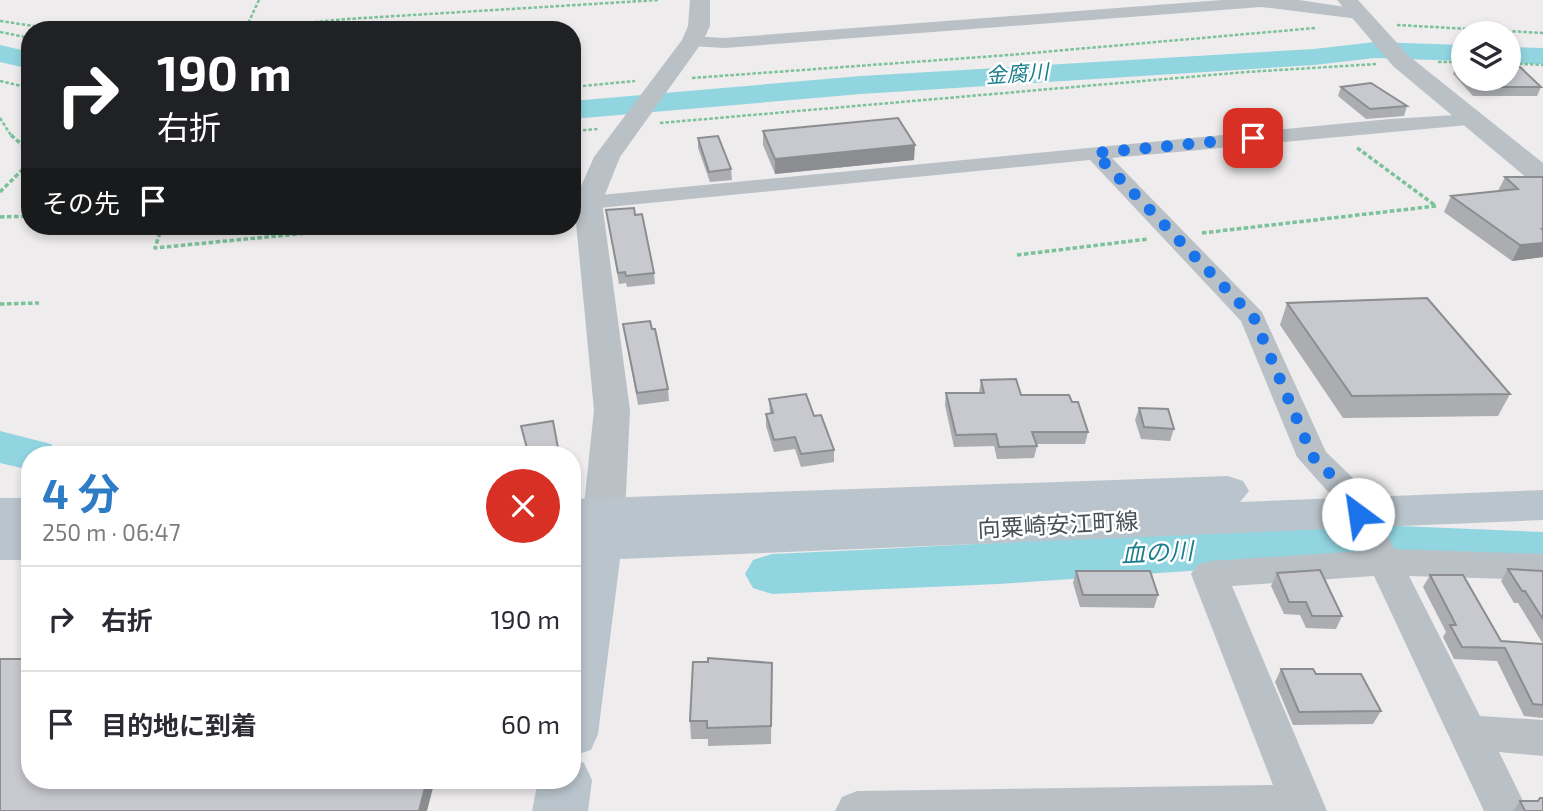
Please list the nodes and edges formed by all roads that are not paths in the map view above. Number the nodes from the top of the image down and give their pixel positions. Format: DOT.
graph roads {
  1 [pos="700,0"];
  2 [pos="1163,5"];
  3 [pos="1360,16"];
  4 [pos="692,41"];
  5 [pos="1472,120"];
  6 [pos="1095,153"];
  7 [pos="1543,177"];
  8 [pos="588,202"];
  9 [pos="1543,480"];
  10 [pos="1353,504"];
  11 [pos="1543,505"];
  12 [pos="0,513"];
  13 [pos="21,513"];
  14 [pos="588,529"];
  15 [pos="0,544"];
  16 [pos="21,544"];
  17 [pos="1384,561"];
  18 [pos="1543,567"];
  19 [pos="581,619"];
  20 [pos="1470,733"];
  21 [pos="1543,738"];
  22 [pos="564,789"];
  23 [pos="1304,807"];
  24 [pos="560,811"];
  25 [pos="857,811"];
  26 [pos="1506,811"];
  1 -- 4 [label="street"];
  2 -- 3 [label="street"];
  2 -- 4 [label="street"];
  3 -- 5 [label="street"];
  4 -- 8 [label="street"];
  5 -- 6 [label="street"];
  5 -- 7 [label="street"];
  6 -- 8 [label="street"];
  6 -- 10 [label="street"];
  8 -- 14 [label="street"];
  9 -- 10 [label="main road, 向粟崎安江町線"];
  10 -- 11 [label="main road, 向粟崎安江町線"];
  10 -- 14 [label="main road, 向粟崎安江町線"];
  10 -- 17 [label="street"];
  12 -- 13 [label="main road"];
  14 -- 19 [label="main road"];
  15 -- 16 [label="main road"];
  17 -- 18 [label="street"];
  17 -- 20 [label="street"];
  17 -- 23 [label="street"];
  20 -- 21 [label="street"];
  20 -- 26 [label="street"];
  22 -- 24 [label="main road"];
  23 -- 25 [label="street"];
}
